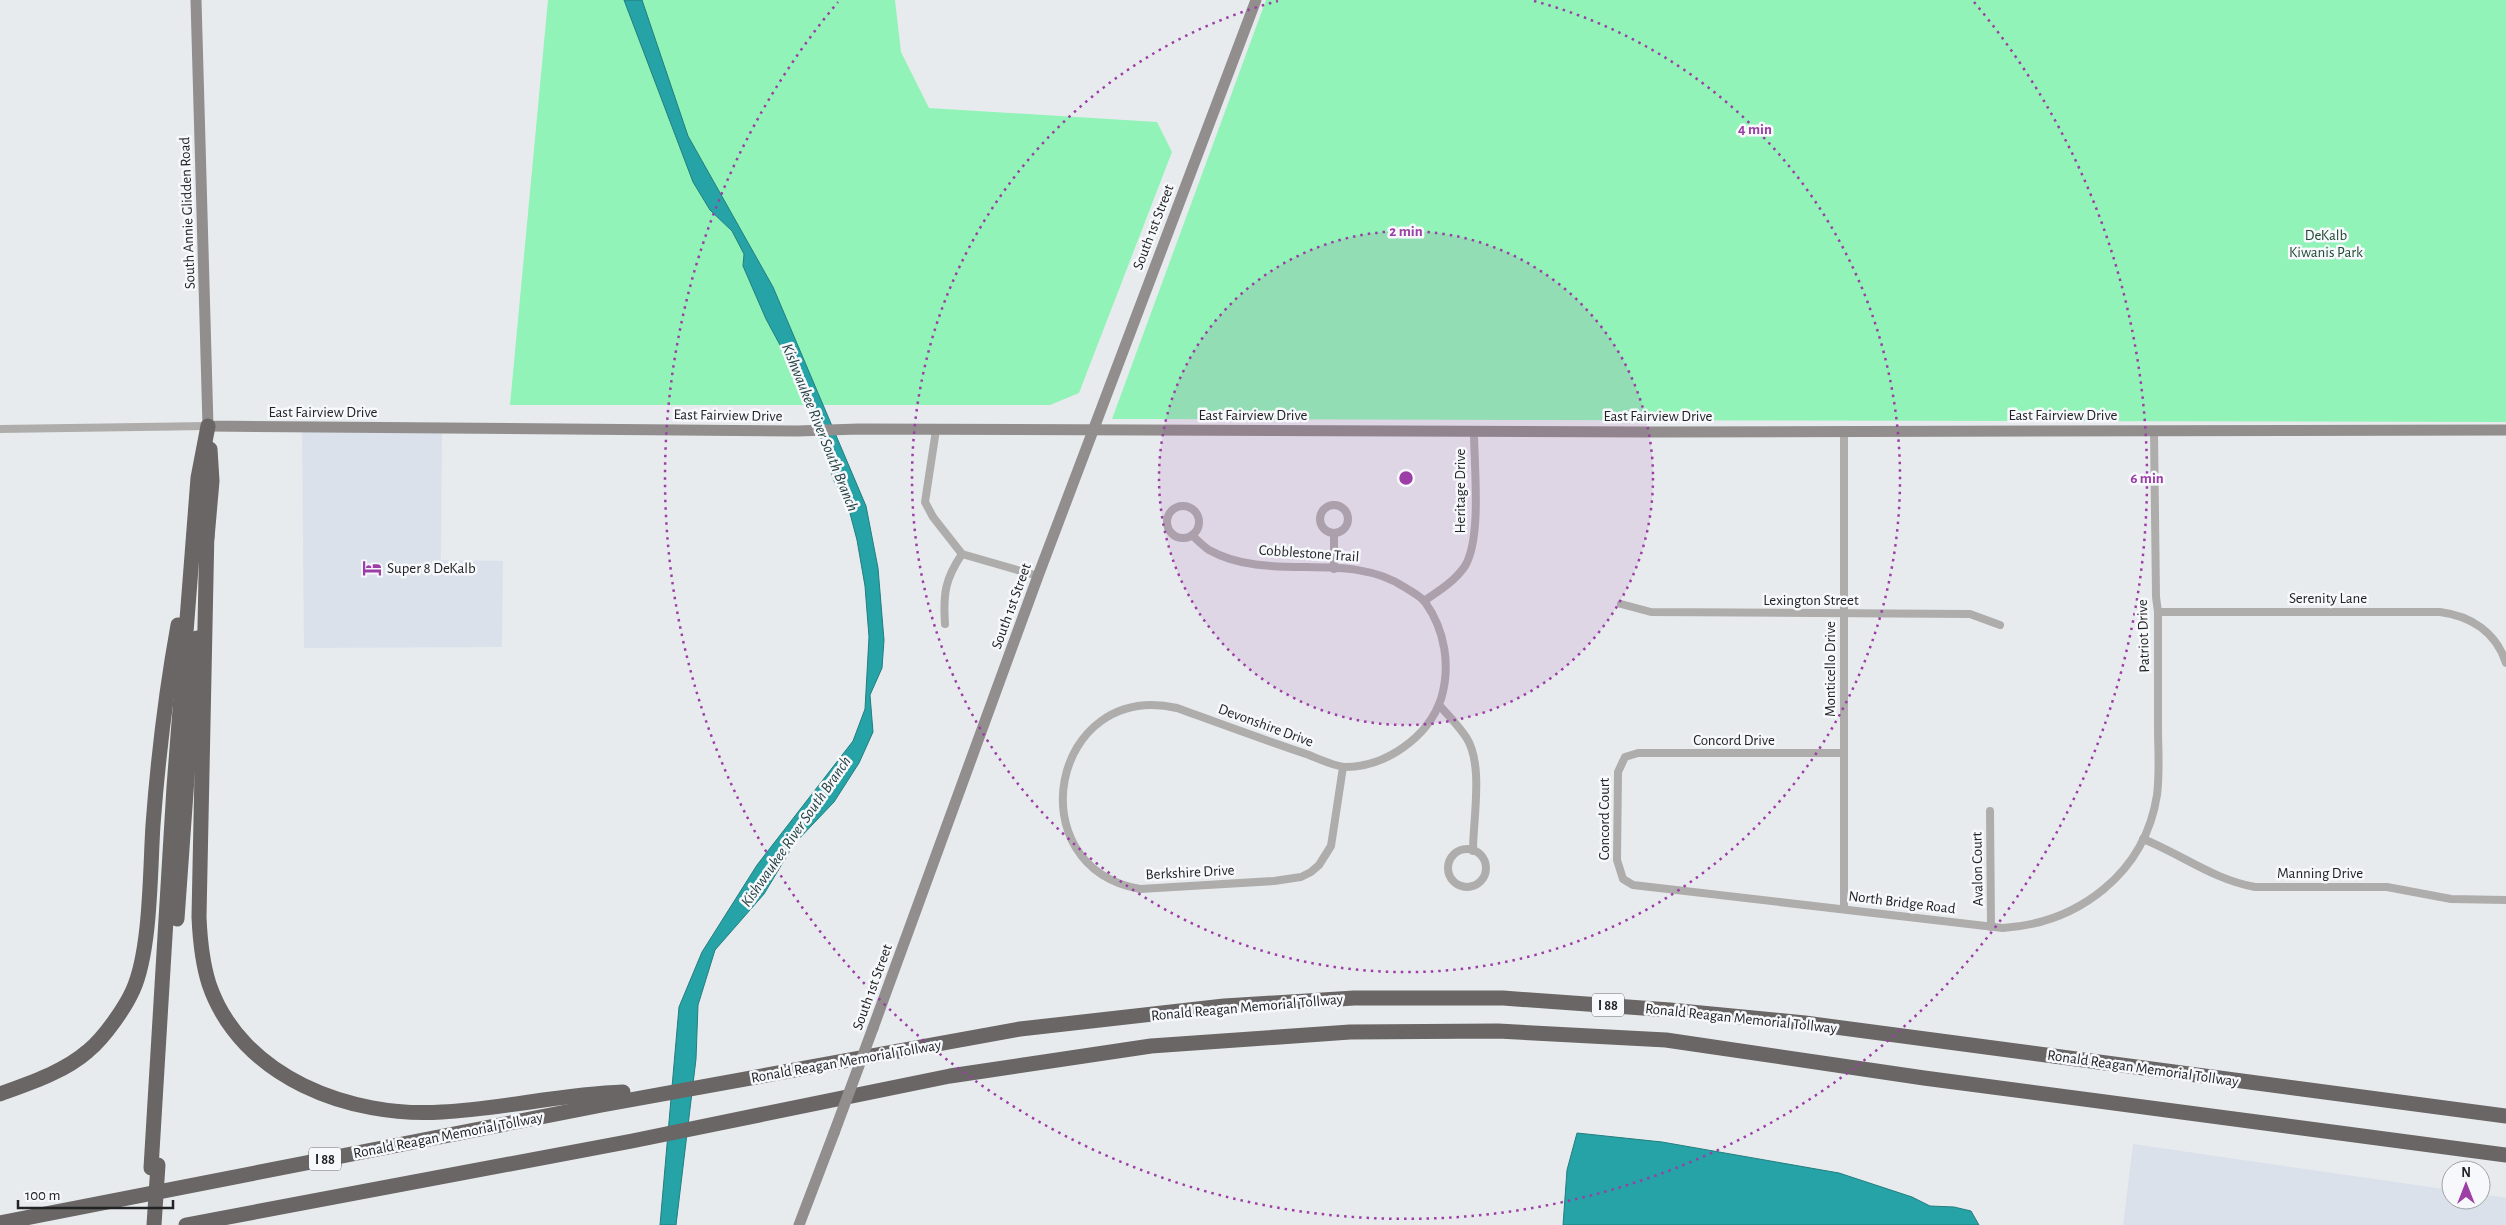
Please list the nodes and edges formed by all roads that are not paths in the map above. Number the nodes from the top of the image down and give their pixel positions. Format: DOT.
graph roads {
  1 [pos="196,0"];
  2 [pos="1256,0"];
  3 [pos="208,426"];
  4 [pos="0,429"];
  5 [pos="936,430"];
  6 [pos="1094,430"];
  7 [pos="1844,430"];
  8 [pos="2154,430"];
  9 [pos="2506,430"];
  10 [pos="1474,432"];
  11 [pos="207,529"];
  12 [pos="1334,533"];
  13 [pos="1192,535"];
  14 [pos="193,538"];
  15 [pos="962,554"];
  16 [pos="1334,569"];
  17 [pos="1038,576"];
  18 [pos="1424,600"];
  19 [pos="1621,604"];
  20 [pos="2158,612"];
  21 [pos="1844,614"];
  22 [pos="945,624"];
  23 [pos="2000,625"];
  24 [pos="2506,663"];
  25 [pos="1439,704"];
  26 [pos="1076,748"];
  27 [pos="1844,753"];
  28 [pos="1625,757"];
  29 [pos="1343,767"];
  30 [pos="1990,811"];
  31 [pos="2143,839"];
  32 [pos="1473,851"];
  33 [pos="1625,881"];
  34 [pos="2506,900"];
  35 [pos="1844,908"];
  36 [pos="1992,926"];
  37 [pos="0,1094"];
  38 [pos="649,1094"];
  39 [pos="2506,1116"];
  40 [pos="2506,1155"];
  41 [pos="155,1167"];
  42 [pos="0,1223"];
  43 [pos="147,1225"];
  44 [pos="154,1225"];
  45 [pos="186,1225"];
  46 [pos="799,1225"];
  1 -- 3 [label="street, South Annie Glidden Road"];
  2 -- 6 [label="street, South 1st Street"];
  3 -- 4 [label="street, East Fairview Drive"];
  3 -- 5 [label="street, East Fairview Drive"];
  3 -- 11 [label="highway"];
  3 -- 14 [label="highway"];
  5 -- 6 [label="street, East Fairview Drive"];
  5 -- 15 [label="street"];
  6 -- 10 [label="street, East Fairview Drive"];
  6 -- 17 [label="street, South 1st Street"];
  7 -- 8 [label="street, East Fairview Drive"];
  7 -- 10 [label="street, East Fairview Drive"];
  7 -- 21 [label="street, Monticello Drive"];
  8 -- 9 [label="street, East Fairview Drive"];
  8 -- 20 [label="street, Patriot Drive"];
  10 -- 18 [label="street, Heritage Drive"];
  11 -- 38 [label="highway"];
  11 -- 41 [label="highway"];
  12 -- 16 [label="street"];
  13 -- 13 [label="street, Cobblestone Trail"];
  13 -- 16 [label="street, Cobblestone Trail"];
  14 -- 37 [label="highway"];
  14 -- 41 [label="highway"];
  15 -- 17 [label="street"];
  15 -- 22 [label="street"];
  16 -- 18 [label="street, Cobblestone Trail"];
  17 -- 46 [label="street, South 1st Street, bridge"];
  18 -- 25 [label="street"];
  19 -- 21 [label="street, Lexington Street"];
  20 -- 24 [label="street, Serenity Lane"];
  20 -- 31 [label="street, Patriot Drive"];
  21 -- 23 [label="street, Lexington Street"];
  21 -- 27 [label="street, Monticello Drive"];
  25 -- 29 [label="street, Devonshire Drive"];
  25 -- 32 [label="street"];
  26 -- 29 [label="street, Devonshire Drive"];
  26 -- 29 [label="street, Berkshire Drive"];
  27 -- 28 [label="street, Concord Drive"];
  27 -- 35 [label="street, Monticello Drive"];
  28 -- 33 [label="street, Concord Court"];
  30 -- 36 [label="street, Avalon Court"];
  31 -- 34 [label="street, Manning Drive"];
  31 -- 36 [label="street, North Bridge Road"];
  32 -- 32 [label="street"];
  33 -- 35 [label="street, North Bridge Road"];
  35 -- 36 [label="street, North Bridge Road"];
  38 -- 39 [label="highway, Ronald Reagan Memorial Tollway / I 88"];
  38 -- 42 [label="highway, Ronald Reagan Memorial Tollway / I 88"];
  40 -- 45 [label="highway, Ronald Reagan Memorial Tollway / I 88"];
  41 -- 43 [label="highway"];
  41 -- 44 [label="highway, bridge"];
}
